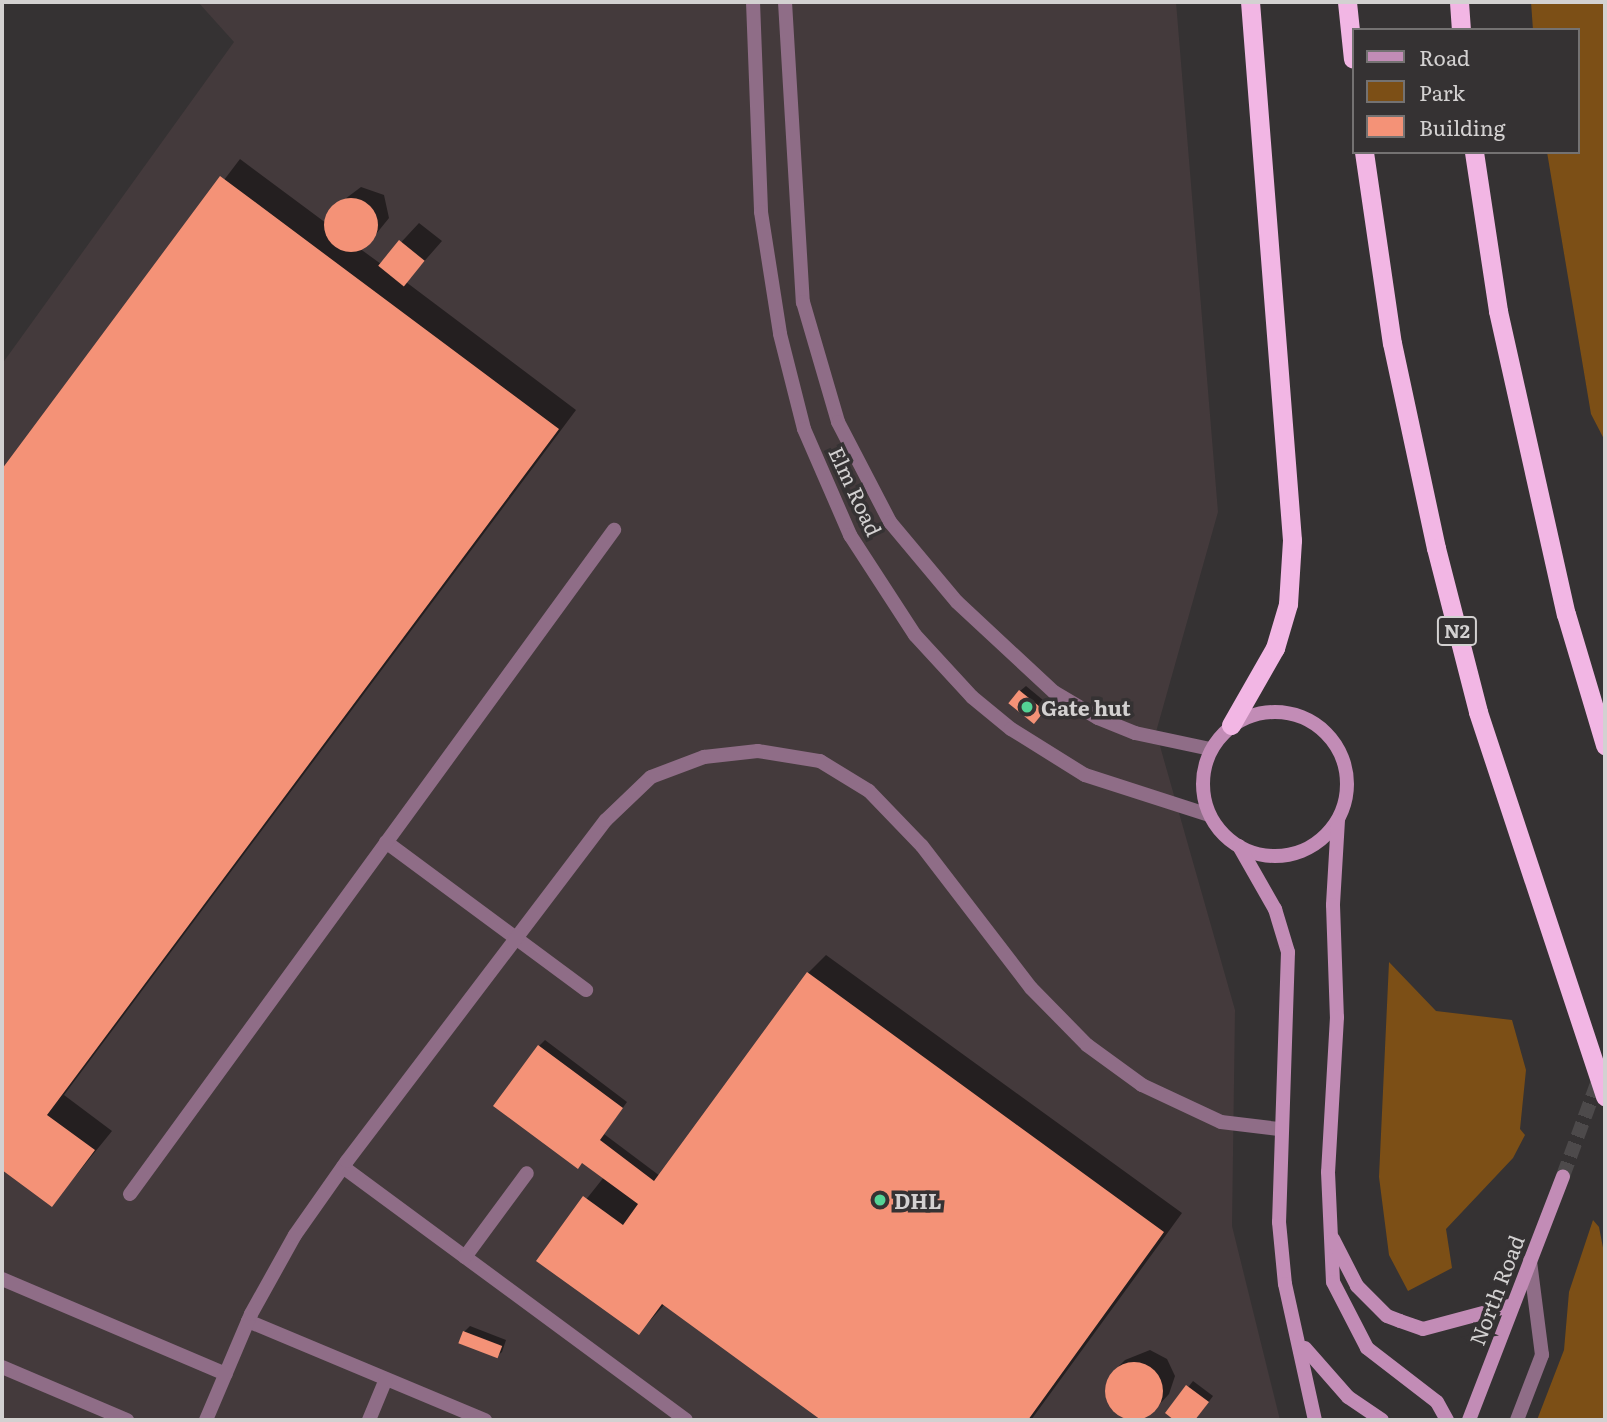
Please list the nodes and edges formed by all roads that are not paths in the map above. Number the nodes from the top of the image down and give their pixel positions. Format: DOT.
graph roads {
  1 [pos="753,2"];
  2 [pos="785,2"];
  3 [pos="1250,2"];
  4 [pos="1347,2"];
  5 [pos="1459,2"];
  6 [pos="1461,28"];
  7 [pos="1352,50"];
  8 [pos="1364,154"];
  9 [pos="1474,154"];
  10 [pos="614,530"];
  11 [pos="1231,725"];
  12 [pos="1605,745"];
  13 [pos="1210,750"];
  14 [pos="1209,815"];
  15 [pos="1338,820"];
  16 [pos="386,842"];
  17 [pos="1238,846"];
  18 [pos="516,938"];
  19 [pos="586,989"];
  20 [pos="1605,1097"];
  21 [pos="1279,1129"];
  22 [pos="343,1167"];
  23 [pos="527,1173"];
  24 [pos="1563,1175"];
  25 [pos="130,1194"];
  26 [pos="1330,1234"];
  27 [pos="465,1257"];
  28 [pos="1530,1261"];
  29 [pos="2,1279"];
  30 [pos="1513,1306"];
  31 [pos="248,1321"];
  32 [pos="1301,1340"];
  33 [pos="2,1367"];
  34 [pos="226,1374"];
  35 [pos="386,1379"];
  36 [pos="127,1420"];
  37 [pos="206,1420"];
  38 [pos="369,1420"];
  39 [pos="485,1420"];
  40 [pos="686,1420"];
  41 [pos="1315,1420"];
  42 [pos="1382,1420"];
  43 [pos="1447,1420"];
  44 [pos="1469,1420"];
  45 [pos="1517,1420"];
  1 -- 14 [label="street, Elm Road"];
  2 -- 13 [label="street, Elm Road"];
  3 -- 11 [label="highway"];
  4 -- 7 [label="highway"];
  5 -- 6 [label="highway"];
  8 -- 20 [label="highway, N2"];
  9 -- 12 [label="highway"];
  10 -- 16 [label="street"];
  11 -- 13 [label="main road"];
  11 -- 15 [label="main road"];
  13 -- 14 [label="main road"];
  14 -- 17 [label="main road"];
  15 -- 17 [label="main road"];
  15 -- 26 [label="main road"];
  16 -- 18 [label="street"];
  16 -- 25 [label="street"];
  17 -- 21 [label="main road"];
  18 -- 19 [label="street"];
  18 -- 21 [label="street"];
  18 -- 22 [label="street"];
  21 -- 32 [label="main road"];
  22 -- 27 [label="street"];
  22 -- 31 [label="street"];
  23 -- 27 [label="street"];
  24 -- 28 [label="main road, North Road"];
  26 -- 30 [label="main road"];
  26 -- 43 [label="main road"];
  27 -- 40 [label="street"];
  28 -- 30 [label="main road, North Road"];
  28 -- 45 [label="street"];
  29 -- 34 [label="street"];
  30 -- 44 [label="main road, North Road"];
  31 -- 34 [label="street"];
  31 -- 35 [label="street"];
  32 -- 41 [label="main road"];
  32 -- 42 [label="main road"];
  33 -- 36 [label="street"];
  34 -- 37 [label="street"];
  35 -- 38 [label="street"];
  35 -- 39 [label="street"];
}
